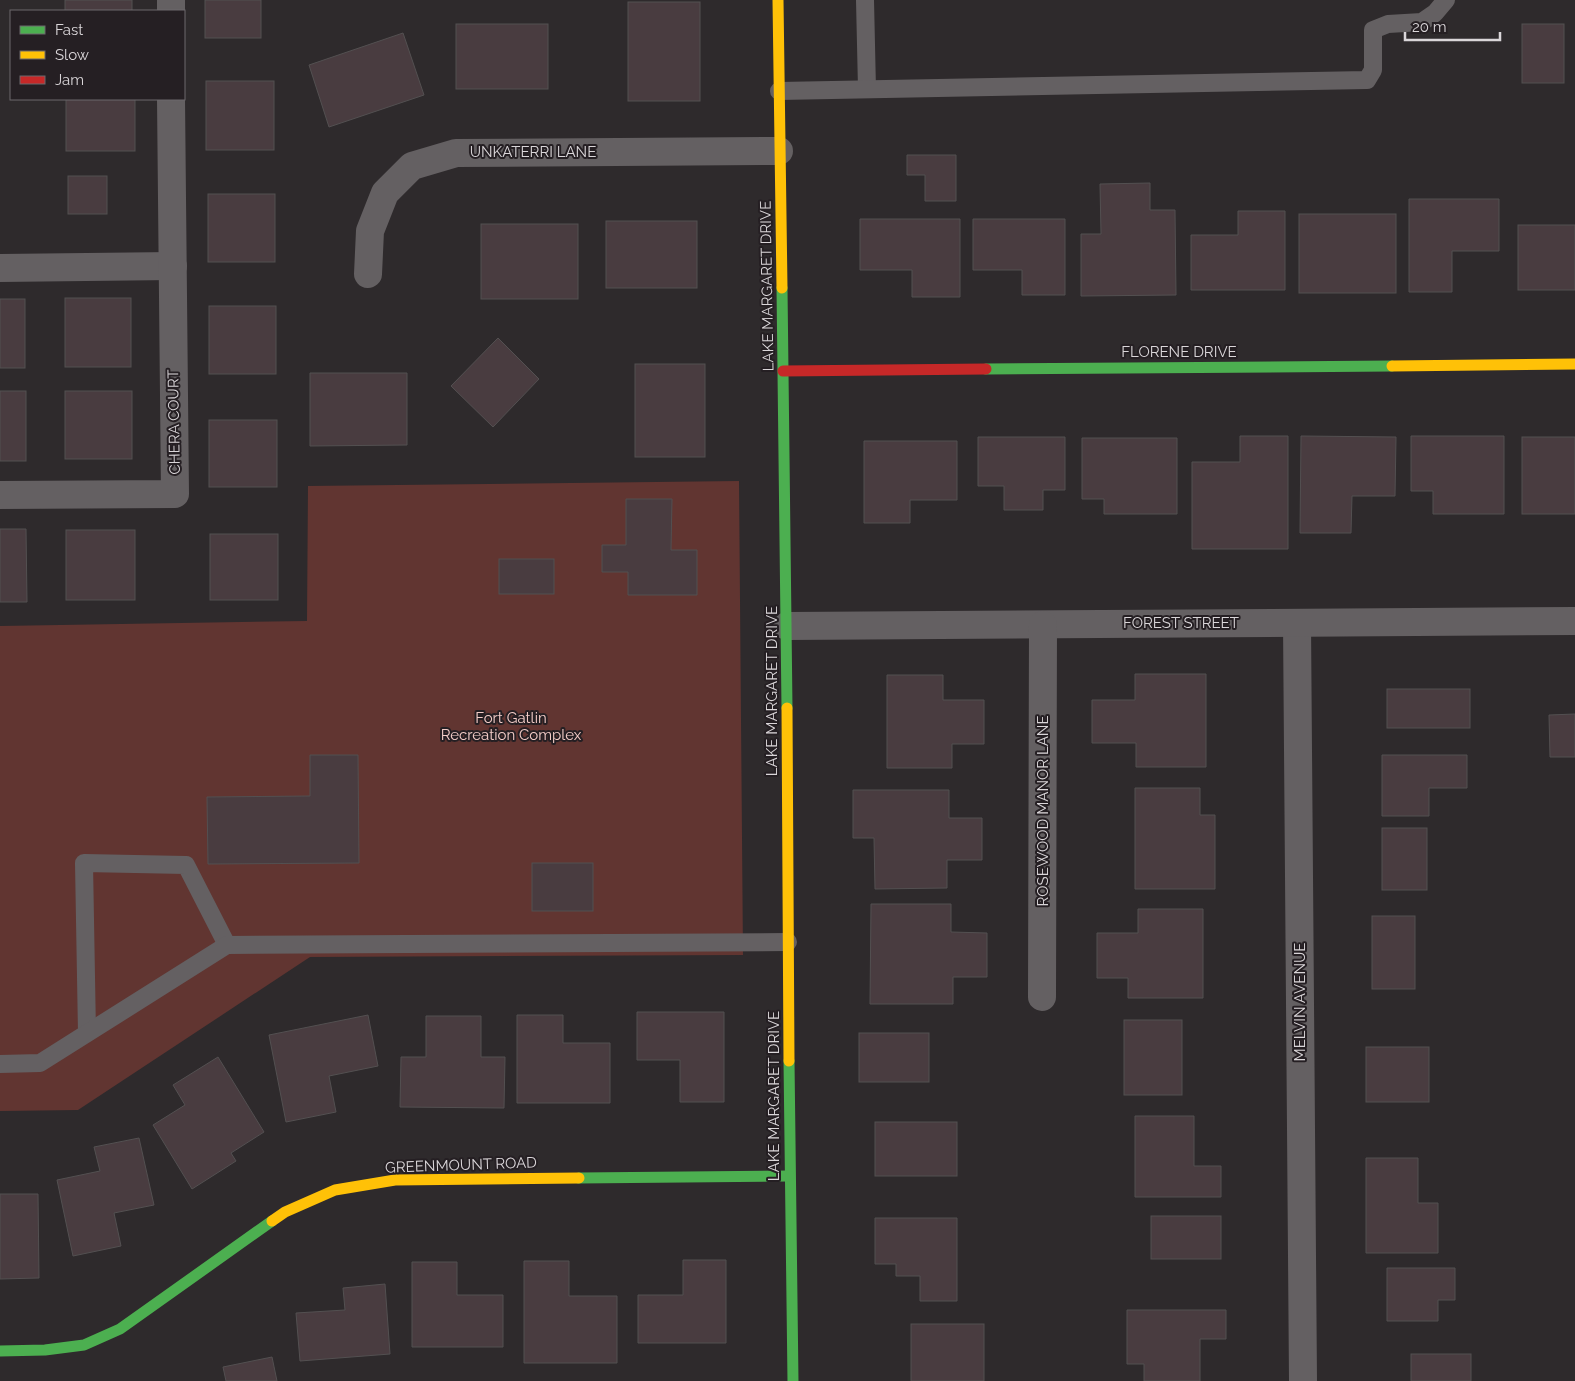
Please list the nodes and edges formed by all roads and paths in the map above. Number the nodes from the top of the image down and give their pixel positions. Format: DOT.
graph roads {
  1 [pos="778,0"];
  2 [pos="864,0"];
  3 [pos="1446,0"];
  4 [pos="867,90"];
  5 [pos="779,91"];
  6 [pos="171,100"];
  7 [pos="779,151"];
  8 [pos="173,266"];
  9 [pos="0,268"];
  10 [pos="368,274"];
  11 [pos="1575,364"];
  12 [pos="783,370"];
  13 [pos="0,495"];
  14 [pos="1575,621"];
  15 [pos="1297,623"];
  16 [pos="1043,624"];
  17 [pos="787,626"];
  18 [pos="788,942"];
  19 [pos="227,945"];
  20 [pos="1042,997"];
  21 [pos="87,1033"];
  22 [pos="0,1064"];
  23 [pos="789,1176"];
  24 [pos="0,1351"];
  25 [pos="792,1381"];
  26 [pos="1303,1381"];
  1 -- 5 [label="street, LAKE MARGARET DRIVE"];
  2 -- 4 [label="lane"];
  3 -- 4 [label="lane"];
  4 -- 5 [label="lane"];
  5 -- 7 [label="street, LAKE MARGARET DRIVE"];
  6 -- 8 [label="street, CHERA COURT"];
  7 -- 10 [label="street, UNKATERRI LANE"];
  7 -- 12 [label="street, LAKE MARGARET DRIVE"];
  8 -- 9 [label="street"];
  8 -- 13 [label="street, CHERA COURT"];
  11 -- 12 [label="street, FLORENE DRIVE"];
  12 -- 17 [label="street, LAKE MARGARET DRIVE"];
  14 -- 15 [label="street, FOREST STREET"];
  15 -- 16 [label="street, FOREST STREET"];
  15 -- 26 [label="street, MELVIN AVENUE"];
  16 -- 17 [label="street, FOREST STREET"];
  16 -- 20 [label="street, ROSEWOOD MANOR LANE"];
  17 -- 18 [label="street, LAKE MARGARET DRIVE"];
  18 -- 19 [label="lane"];
  18 -- 23 [label="street, LAKE MARGARET DRIVE"];
  19 -- 21 [label="lane"];
  19 -- 21 [label="lane"];
  21 -- 22 [label="lane"];
  23 -- 24 [label="street, GREENMOUNT ROAD"];
  23 -- 25 [label="street, LAKE MARGARET DRIVE"];
}
